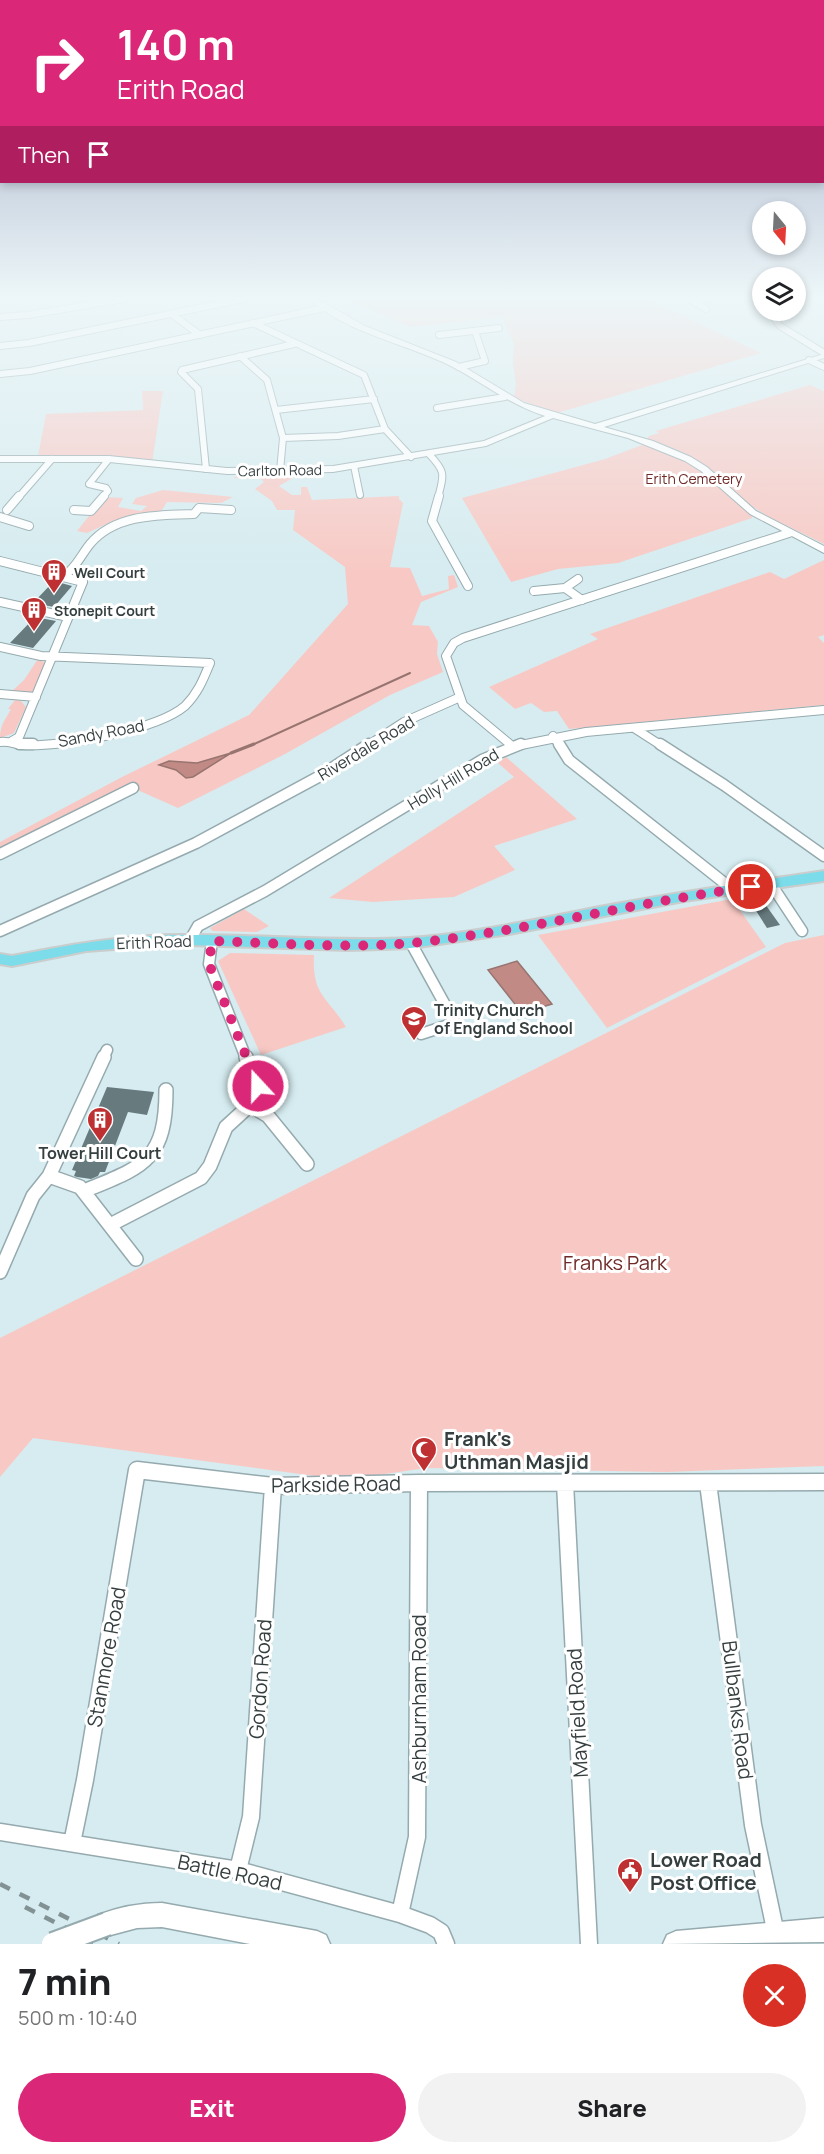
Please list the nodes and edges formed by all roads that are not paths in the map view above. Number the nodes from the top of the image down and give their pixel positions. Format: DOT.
graph roads {
  1 [pos="198,390"];
  2 [pos="270,390"];
  3 [pos="371,390"];
  4 [pos="494,390"];
  5 [pos="714,390"];
  6 [pos="505,397"];
  7 [pos="374,399"];
  8 [pos="437,408"];
  9 [pos="276,410"];
  10 [pos="553,415"];
  11 [pos="597,426"];
  12 [pos="385,429"];
  13 [pos="283,438"];
  14 [pos="429,454"];
  15 [pos="411,457"];
  16 [pos="204,458"];
  17 [pos="0,459"];
  18 [pos="52,459"];
  19 [pos="109,459"];
  20 [pos="188,466"];
  21 [pos="354,466"];
  22 [pos="206,469"];
  23 [pos="280,471"];
  24 [pos="360,495"];
  25 [pos="7,510"];
  26 [pos="74,510"];
  27 [pos="231,510"];
  28 [pos="1,518"];
  29 [pos="30,526"];
  30 [pos="789,532"];
  31 [pos="824,550"];
  32 [pos="0,561"];
  33 [pos="64,576"];
  34 [pos="578,579"];
  35 [pos="468,586"];
  36 [pos="565,588"];
  37 [pos="534,591"];
  38 [pos="582,600"];
  39 [pos="0,602"];
  40 [pos="68,617"];
  41 [pos="0,647"];
  42 [pos="52,656"];
  43 [pos="0,694"];
  44 [pos="36,697"];
  45 [pos="458,698"];
  46 [pos="824,710"];
  47 [pos="634,728"];
  48 [pos="553,736"];
  49 [pos="12,741"];
  50 [pos="0,742"];
  51 [pos="511,745"];
  52 [pos="133,788"];
  53 [pos="0,854"];
  54 [pos="824,856"];
  55 [pos="824,876"];
  56 [pos="771,884"];
  57 [pos="732,890"];
  58 [pos="0,931"];
  59 [pos="802,931"];
  60 [pos="190,940"];
  61 [pos="212,941"];
  62 [pos="411,943"];
  63 [pos="2,961"];
  64 [pos="421,1034"];
  65 [pos="108,1050"];
  66 [pos="166,1090"];
  67 [pos="250,1105"];
  68 [pos="307,1164"];
  69 [pos="49,1176"];
  70 [pos="84,1191"];
  71 [pos="110,1225"];
  72 [pos="136,1259"];
  73 [pos="0,1272"];
  74 [pos="137,1470"];
  75 [pos="824,1482"];
  76 [pos="419,1483"];
  77 [pos="565,1483"];
  78 [pos="708,1484"];
  79 [pos="273,1486"];
  80 [pos="0,1832"];
  81 [pos="72,1843"];
  82 [pos="238,1870"];
  83 [pos="400,1914"];
  84 [pos="824,1930"];
  85 [pos="776,1936"];
  86 [pos="53,1944"];
  87 [pos="317,1944"];
  88 [pos="446,1944"];
  89 [pos="589,1944"];
  90 [pos="676,1944"];
  1 -- 16 [label="street"];
  2 -- 9 [label="street"];
  3 -- 7 [label="street"];
  4 -- 6 [label="street"];
  5 -- 11 [label="street"];
  6 -- 8 [label="street"];
  6 -- 10 [label="street"];
  7 -- 9 [label="street"];
  7 -- 12 [label="street"];
  9 -- 13 [label="street"];
  10 -- 11 [label="street"];
  10 -- 14 [label="street, Carlton Road"];
  11 -- 30 [label="street"];
  12 -- 13 [label="street"];
  12 -- 15 [label="street"];
  13 -- 23 [label="street"];
  14 -- 15 [label="street, Carlton Road"];
  14 -- 35 [label="street"];
  15 -- 21 [label="street, Carlton Road"];
  16 -- 20 [label="street"];
  16 -- 22 [label="street"];
  17 -- 18 [label="street, Carlton Road"];
  18 -- 19 [label="street, Carlton Road"];
  18 -- 25 [label="street"];
  19 -- 20 [label="street, Carlton Road"];
  19 -- 26 [label="street"];
  20 -- 22 [label="street, Carlton Road"];
  21 -- 23 [label="street, Carlton Road"];
  21 -- 24 [label="street"];
  22 -- 23 [label="street, Carlton Road"];
  27 -- 33 [label="street"];
  28 -- 29 [label="street"];
  30 -- 31 [label="street"];
  30 -- 38 [label="street"];
  32 -- 33 [label="street"];
  33 -- 40 [label="street"];
  34 -- 36 [label="street"];
  36 -- 37 [label="street"];
  36 -- 38 [label="street"];
  38 -- 45 [label="street"];
  39 -- 40 [label="street"];
  40 -- 42 [label="street"];
  41 -- 42 [label="street"];
  42 -- 44 [label="street"];
  42 -- 49 [label="street, Sandy Road"];
  43 -- 44 [label="street"];
  44 -- 49 [label="street"];
  45 -- 51 [label="street"];
  45 -- 58 [label="street, Riverdale Road"];
  46 -- 47 [label="street, Holly Hill Road"];
  47 -- 48 [label="street, Holly Hill Road"];
  47 -- 54 [label="street"];
  48 -- 51 [label="street, Holly Hill Road"];
  48 -- 57 [label="street"];
  49 -- 50 [label="street, Sandy Road"];
  51 -- 60 [label="street, Holly Hill Road"];
  52 -- 53 [label="street"];
  55 -- 56 [label="main road, Erith Road"];
  56 -- 57 [label="main road, Erith Road"];
  56 -- 59 [label="street"];
  57 -- 62 [label="main road, Erith Road"];
  60 -- 61 [label="main road, Erith Road"];
  60 -- 63 [label="main road, Erith Road"];
  61 -- 62 [label="main road, Erith Road"];
  61 -- 67 [label="street"];
  62 -- 64 [label="street"];
  65 -- 69 [label="street"];
  66 -- 70 [label="street"];
  67 -- 68 [label="street"];
  67 -- 71 [label="street"];
  69 -- 70 [label="street"];
  69 -- 73 [label="street"];
  70 -- 71 [label="street"];
  71 -- 72 [label="street"];
  74 -- 79 [label="street, Parkside Road"];
  74 -- 81 [label="street, Stanmore Road"];
  75 -- 78 [label="street, Parkside Road"];
  76 -- 77 [label="street, Parkside Road"];
  76 -- 79 [label="street, Parkside Road"];
  76 -- 83 [label="street, Ashburnham Road"];
  77 -- 78 [label="street, Parkside Road"];
  77 -- 89 [label="street, Mayfield Road"];
  78 -- 85 [label="street, Bullbanks Road"];
  79 -- 82 [label="street, Gordon Road"];
  80 -- 81 [label="street, Battle Road"];
  81 -- 82 [label="street, Battle Road"];
  82 -- 83 [label="street, Battle Road"];
  83 -- 88 [label="street, Battle Road"];
  84 -- 85 [label="main road"];
  85 -- 90 [label="main road"];
  86 -- 87 [label="main road, bridge"];
}
